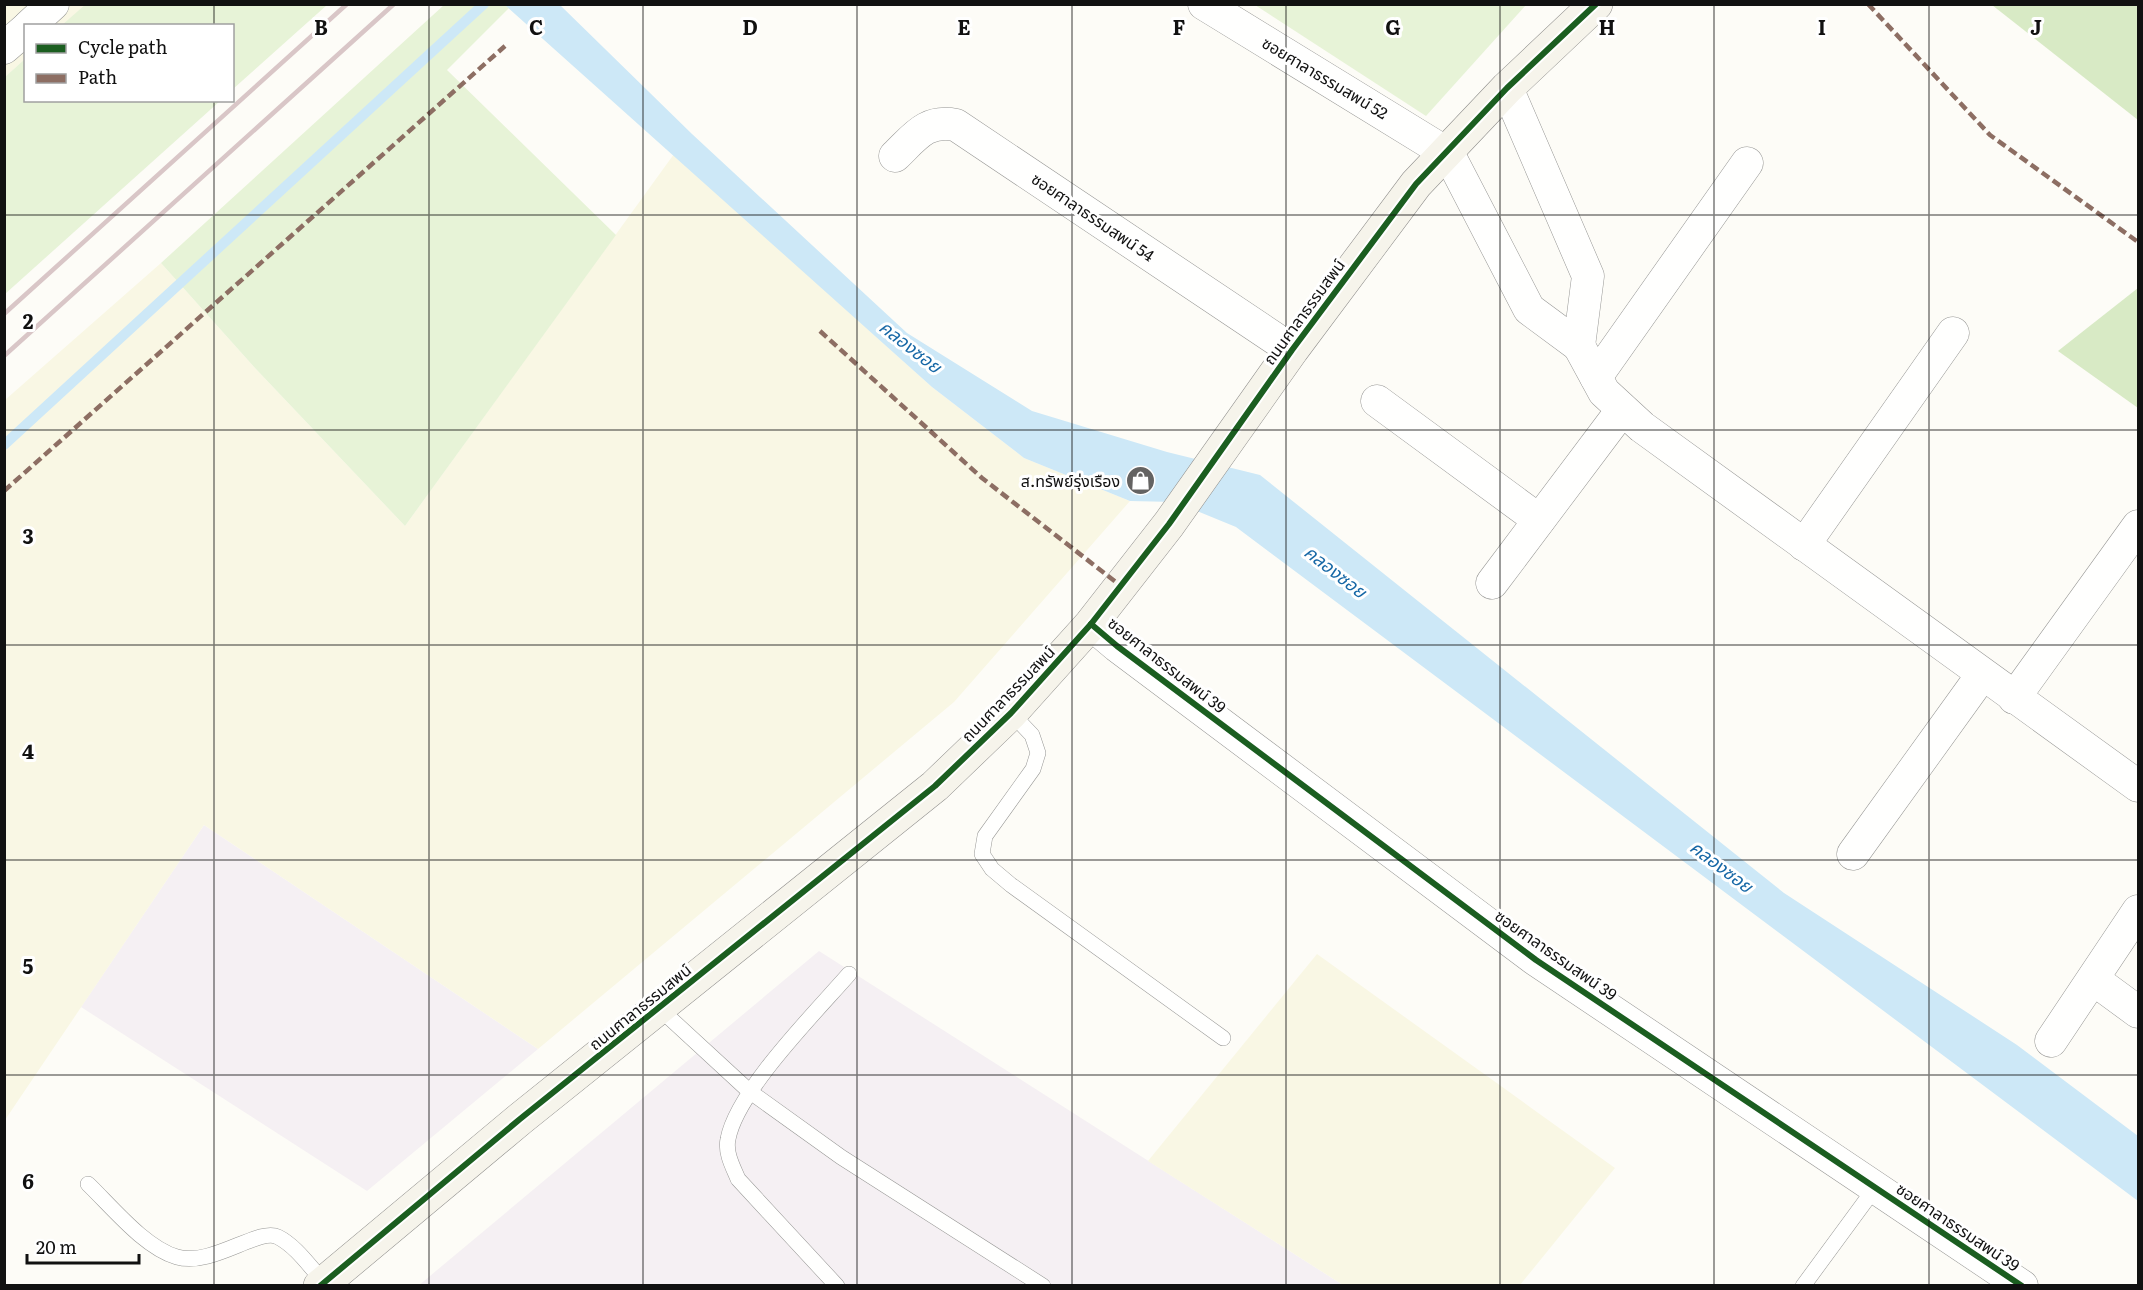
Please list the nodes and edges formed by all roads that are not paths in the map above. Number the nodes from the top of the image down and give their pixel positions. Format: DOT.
graph roads {
  1 [pos="53,4"];
  2 [pos="1204,4"];
  3 [pos="1596,4"];
  4 [pos="31,24"];
  5 [pos="24,31"];
  6 [pos="4,48"];
  7 [pos="1507,88"];
  8 [pos="1446,150"];
  9 [pos="895,156"];
  10 [pos="1747,163"];
  11 [pos="1953,333"];
  12 [pos="1579,346"];
  13 [pos="1293,350"];
  14 [pos="1596,377"];
  15 [pos="1377,401"];
  16 [pos="1622,410"];
  17 [pos="1539,520"];
  18 [pos="2139,526"];
  19 [pos="1804,545"];
  20 [pos="1492,583"];
  21 [pos="1091,624"];
  22 [pos="1982,675"];
  23 [pos="2014,699"];
  24 [pos="1011,713"];
  25 [pos="2139,786"];
  26 [pos="1853,854"];
  27 [pos="2139,911"];
  28 [pos="849,974"];
  29 [pos="2093,979"];
  30 [pos="660,1009"];
  31 [pos="2139,1012"];
  32 [pos="1223,1038"];
  33 [pos="2051,1041"];
  34 [pos="749,1091"];
  35 [pos="88,1184"];
  36 [pos="1875,1188"];
  37 [pos="322,1284"];
  38 [pos="837,1286"];
  39 [pos="1043,1286"];
  40 [pos="1803,1286"];
  41 [pos="2022,1286"];
  1 -- 4 [label="street"];
  2 -- 8 [label="street, ซอยศาลาธรรมสพน์ 52"];
  3 -- 7 [label="street, ถนนศาลาธรรมสพน์"];
  5 -- 6 [label="street"];
  7 -- 8 [label="street, ถนนศาลาธรรมสพน์"];
  7 -- 12 [label="street"];
  8 -- 12 [label="street"];
  8 -- 13 [label="street, ถนนศาลาธรรมสพน์"];
  9 -- 13 [label="street, ซอยศาลาธรรมสพน์ 54"];
  10 -- 14 [label="street"];
  11 -- 19 [label="street"];
  12 -- 14 [label="street"];
  13 -- 21 [label="street, ถนนศาลาธรรมสพน์"];
  14 -- 16 [label="street"];
  15 -- 17 [label="street"];
  16 -- 17 [label="street"];
  16 -- 19 [label="street"];
  17 -- 20 [label="street"];
  18 -- 23 [label="street"];
  19 -- 22 [label="street"];
  21 -- 24 [label="street, ถนนศาลาธรรมสพน์"];
  21 -- 36 [label="street, ซอยศาลาธรรมสพน์ 39"];
  22 -- 23 [label="street"];
  22 -- 26 [label="street"];
  23 -- 25 [label="street"];
  24 -- 30 [label="street, ถนนศาลาธรรมสพน์"];
  24 -- 32 [label="lane"];
  27 -- 29 [label="street"];
  28 -- 34 [label="lane"];
  29 -- 31 [label="street"];
  29 -- 33 [label="street"];
  30 -- 34 [label="lane"];
  30 -- 37 [label="street, ถนนศาลาธรรมสพน์"];
  34 -- 38 [label="lane"];
  34 -- 39 [label="lane"];
  35 -- 37 [label="lane"];
  36 -- 40 [label="lane"];
  36 -- 41 [label="street, ซอยศาลาธรรมสพน์ 39"];
}
